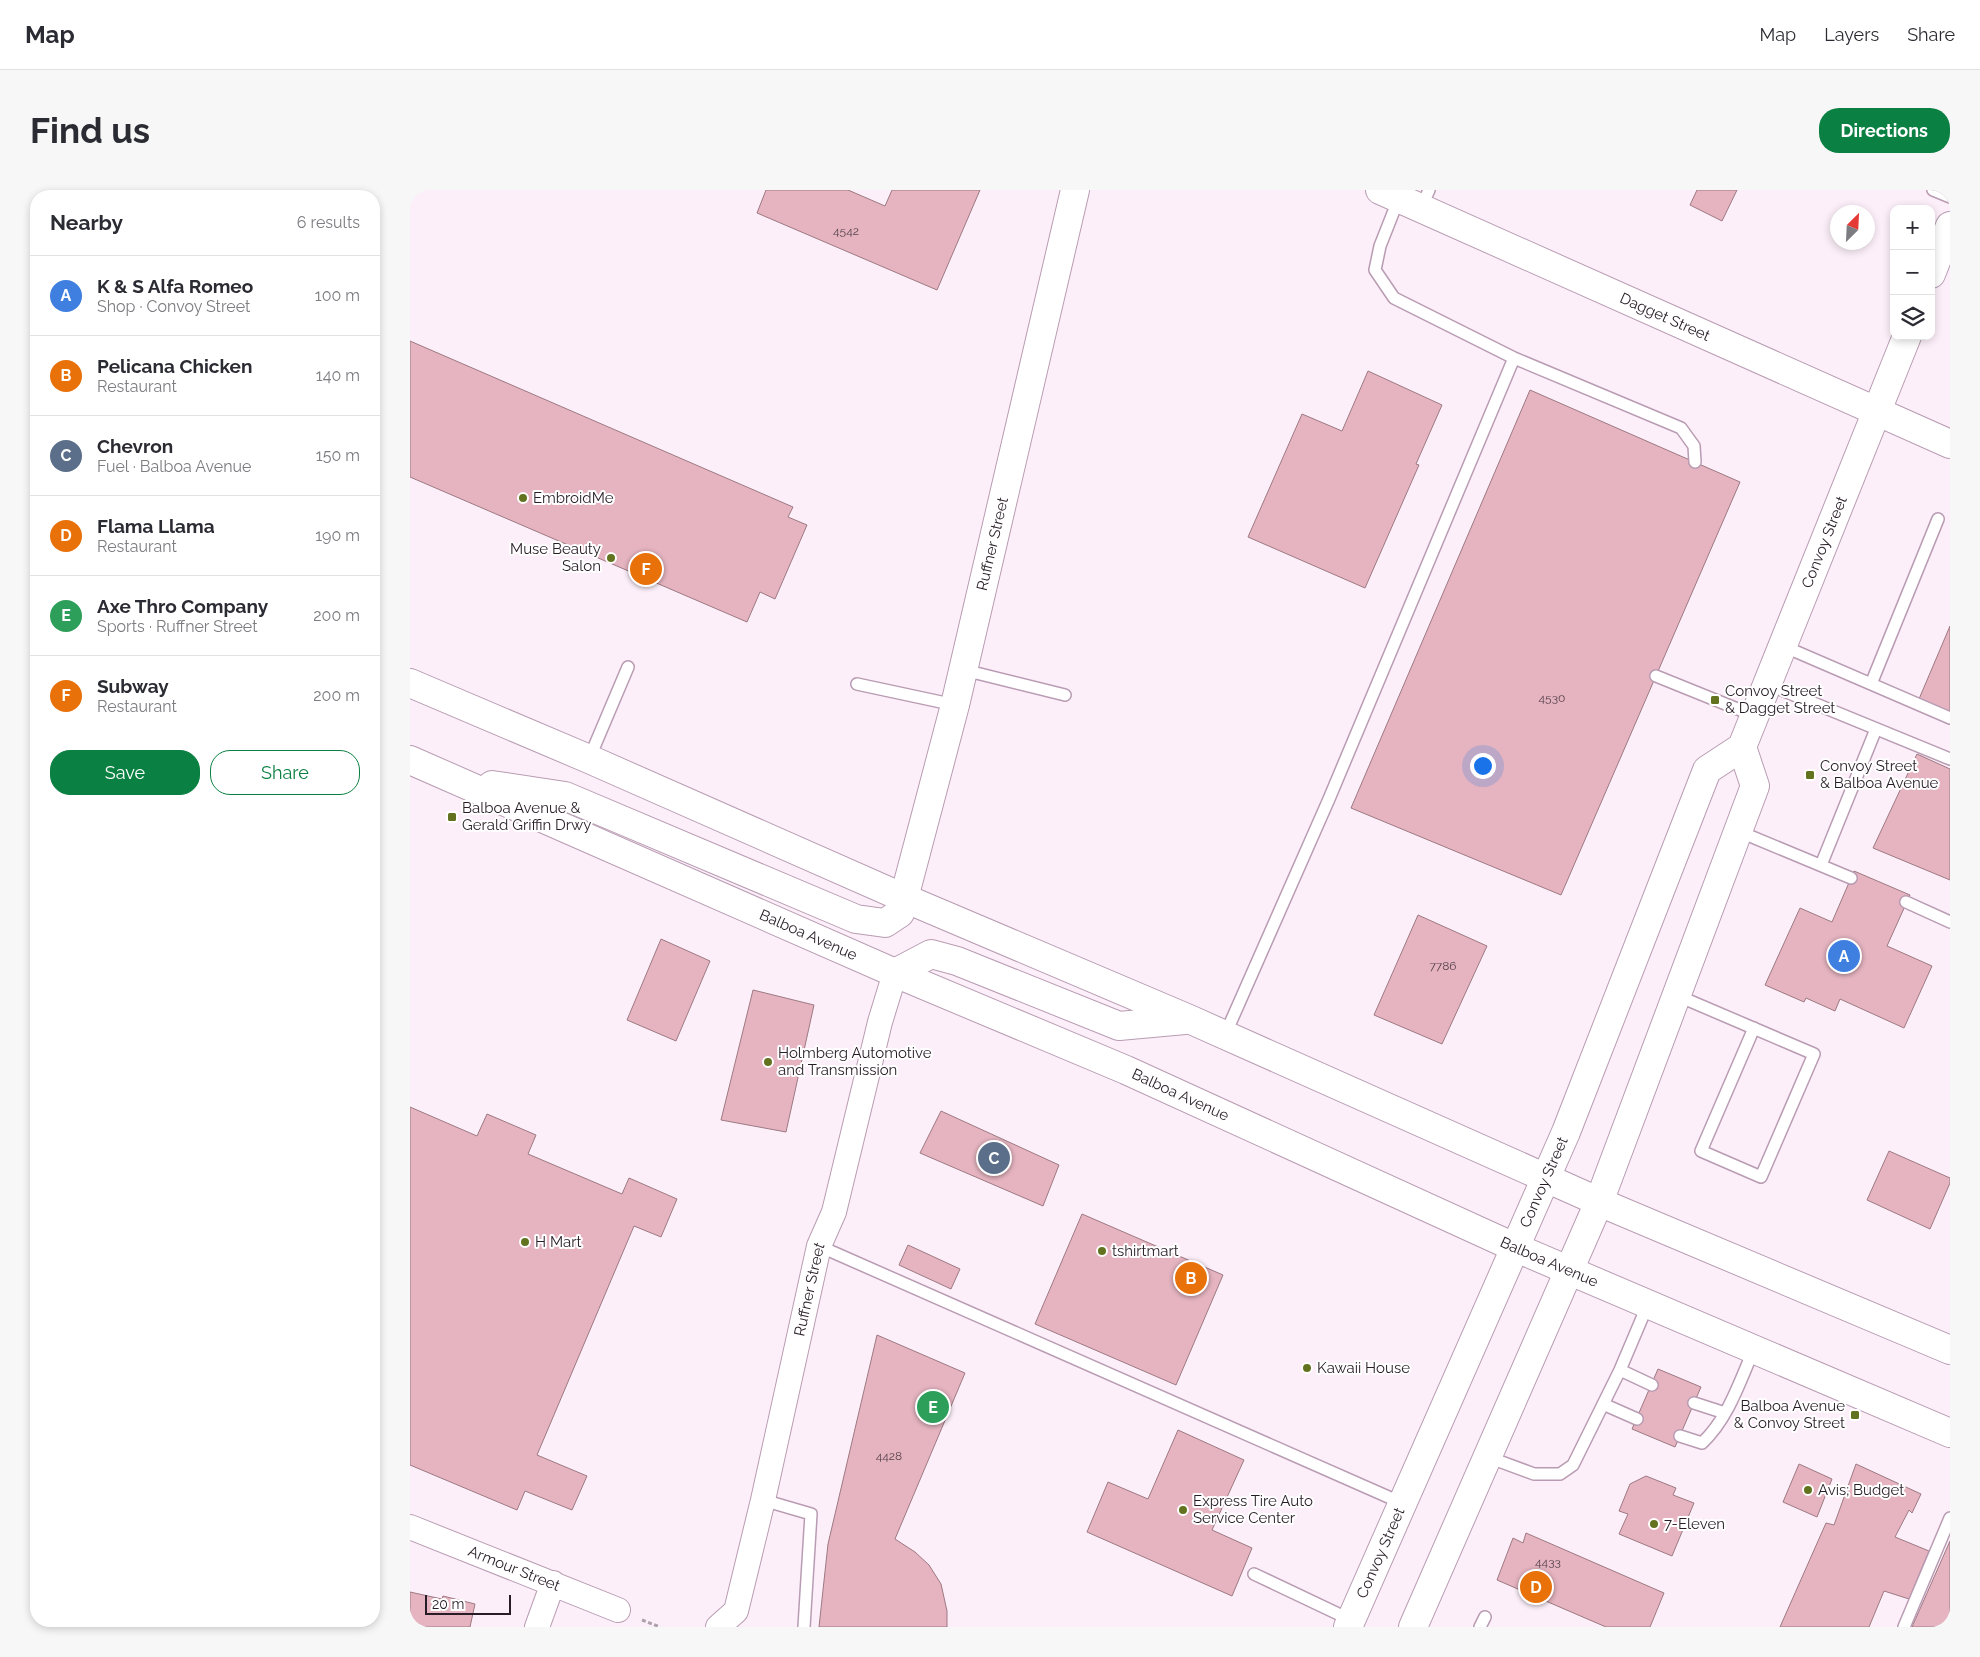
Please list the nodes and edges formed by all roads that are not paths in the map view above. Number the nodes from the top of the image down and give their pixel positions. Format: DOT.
graph roads {
  1 [pos="1076,190"];
  2 [pos="1933,190"];
  3 [pos="1407,197"];
  4 [pos="1950,197"];
  5 [pos="1950,226"];
  6 [pos="1935,264"];
  7 [pos="1905,340"];
  8 [pos="1514,358"];
  9 [pos="1877,411"];
  10 [pos="1950,444"];
  11 [pos="1695,462"];
  12 [pos="1938,519"];
  13 [pos="1783,646"];
  14 [pos="628,667"];
  15 [pos="964,670"];
  16 [pos="1656,676"];
  17 [pos="410,683"];
  18 [pos="857,684"];
  19 [pos="1767,684"];
  20 [pos="1871,684"];
  21 [pos="1065,695"];
  22 [pos="955,705"];
  23 [pos="1755,716"];
  24 [pos="1950,718"];
  25 [pos="1876,729"];
  26 [pos="1742,747"];
  27 [pos="589,759"];
  28 [pos="1950,759"];
  29 [pos="410,760"];
  30 [pos="456,779"];
  31 [pos="1738,830"];
  32 [pos="1821,865"];
  33 [pos="1851,878"];
  34 [pos="904,898"];
  35 [pos="1906,902"];
  36 [pos="1950,922"];
  37 [pos="895,973"];
  38 [pos="1676,995"];
  39 [pos="1189,1019"];
  40 [pos="1754,1028"];
  41 [pos="1225,1035"];
  42 [pos="1546,1178"];
  43 [pos="1599,1202"];
  44 [pos="819,1246"];
  45 [pos="1514,1247"];
  46 [pos="1570,1271"];
  47 [pos="1648,1304"];
  48 [pos="1754,1349"];
  49 [pos="1950,1350"];
  50 [pos="1620,1370"];
  51 [pos="1652,1385"];
  52 [pos="1694,1403"];
  53 [pos="1603,1404"];
  54 [pos="1725,1413"];
  55 [pos="1637,1419"];
  56 [pos="1950,1434"];
  57 [pos="1680,1436"];
  58 [pos="1488,1457"];
  59 [pos="763,1500"];
  60 [pos="1402,1503"];
  61 [pos="1950,1518"];
  62 [pos="410,1527"];
  63 [pos="1254,1574"];
  64 [pos="553,1583"];
  65 [pos="618,1610"];
  66 [pos="1350,1624"];
  67 [pos="538,1627"];
  68 [pos="718,1627"];
  69 [pos="804,1627"];
  70 [pos="1413,1627"];
  71 [pos="1904,1627"];
  1 -- 15 [label="main road, Ruffner Street"];
  2 -- 4 [label="lane"];
  3 -- 8 [label="lane"];
  3 -- 9 [label="main road, Dagget Street"];
  5 -- 6 [label="main road"];
  7 -- 9 [label="main road, Convoy Street"];
  8 -- 11 [label="lane"];
  8 -- 41 [label="lane"];
  9 -- 10 [label="main road, Dagget Street"];
  9 -- 13 [label="main road, Convoy Street"];
  12 -- 20 [label="lane"];
  13 -- 19 [label="main road, Convoy Street"];
  13 -- 20 [label="lane"];
  14 -- 27 [label="lane"];
  15 -- 21 [label="lane"];
  15 -- 22 [label="main road, Ruffner Street"];
  16 -- 23 [label="lane"];
  17 -- 27 [label="main road"];
  18 -- 22 [label="lane"];
  19 -- 23 [label="main road, Convoy Street"];
  19 -- 25 [label="lane"];
  20 -- 24 [label="lane"];
  22 -- 34 [label="main road, Ruffner Street"];
  23 -- 26 [label="main road, Convoy Street"];
  25 -- 28 [label="lane"];
  25 -- 32 [label="lane"];
  26 -- 31 [label="main road"];
  26 -- 42 [label="main road, Convoy Street"];
  27 -- 34 [label="main road"];
  29 -- 30 [label="main road, Balboa Avenue"];
  30 -- 34 [label="main road, Ruffner Street"];
  30 -- 37 [label="main road, Balboa Avenue"];
  31 -- 32 [label="lane"];
  31 -- 38 [label="main road"];
  32 -- 33 [label="lane"];
  34 -- 39 [label="main road"];
  35 -- 36 [label="lane"];
  37 -- 39 [label="main road"];
  37 -- 44 [label="street, Ruffner Street"];
  37 -- 45 [label="main road, Balboa Avenue"];
  38 -- 40 [label="lane"];
  38 -- 43 [label="main road"];
  39 -- 41 [label="main road"];
  40 -- 40 [label="lane"];
  41 -- 42 [label="main road"];
  42 -- 43 [label="main road"];
  42 -- 45 [label="main road, Convoy Street"];
  43 -- 46 [label="main road"];
  43 -- 49 [label="main road"];
  44 -- 59 [label="street, Ruffner Street"];
  44 -- 60 [label="lane"];
  45 -- 46 [label="main road, Balboa Avenue"];
  45 -- 60 [label="main road, Convoy Street"];
  46 -- 47 [label="main road, Balboa Avenue"];
  46 -- 58 [label="main road"];
  47 -- 48 [label="main road, Balboa Avenue"];
  47 -- 50 [label="lane"];
  48 -- 54 [label="lane"];
  48 -- 56 [label="main road, Balboa Avenue"];
  50 -- 51 [label="lane"];
  50 -- 53 [label="lane"];
  52 -- 54 [label="lane"];
  53 -- 55 [label="lane"];
  53 -- 58 [label="lane"];
  54 -- 57 [label="lane"];
  58 -- 70 [label="main road"];
  59 -- 68 [label="street, Ruffner Street"];
  59 -- 69 [label="lane"];
  60 -- 66 [label="main road, Convoy Street"];
  61 -- 71 [label="lane"];
  62 -- 64 [label="street, Armour Street"];
  63 -- 66 [label="lane"];
  64 -- 65 [label="street, Armour Street"];
  64 -- 67 [label="street"];
}
